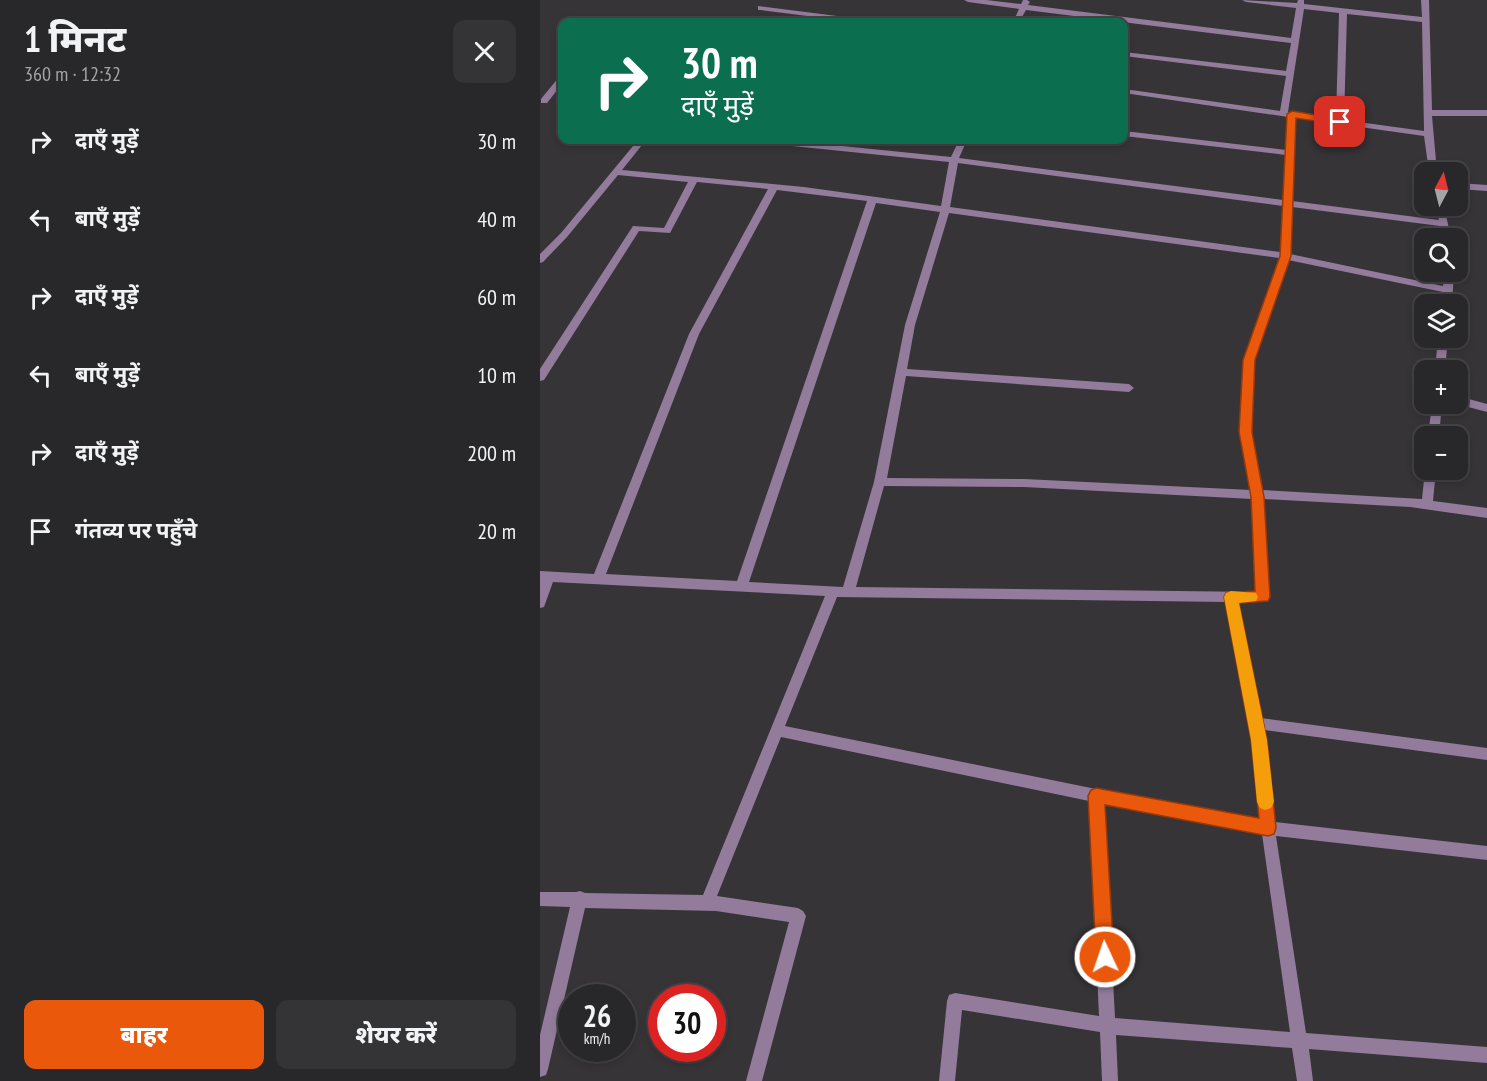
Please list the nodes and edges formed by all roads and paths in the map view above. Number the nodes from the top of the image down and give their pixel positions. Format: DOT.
graph roads {
  1 [pos="968,0"];
  2 [pos="1246,0"];
  3 [pos="1425,0"];
  4 [pos="1025,3"];
  5 [pos="1301,3"];
  6 [pos="761,8"];
  7 [pos="1343,11"];
  8 [pos="838,18"];
  9 [pos="1018,18"];
  10 [pos="1425,20"];
  11 [pos="1295,41"];
  12 [pos="1128,54"];
  13 [pos="1290,74"];
  14 [pos="558,84"];
  15 [pos="1128,92"];
  16 [pos="543,101"];
  17 [pos="1428,113"];
  18 [pos="1487,113"];
  19 [pos="1288,114"];
  20 [pos="1340,122"];
  21 [pos="1128,133"];
  22 [pos="1428,134"];
  23 [pos="639,144"];
  24 [pos="801,144"];
  25 [pos="961,144"];
  26 [pos="1290,153"];
  27 [pos="954,160"];
  28 [pos="1432,162"];
  29 [pos="617,172"];
  30 [pos="694,179"];
  31 [pos="774,187"];
  32 [pos="1468,187"];
  33 [pos="1487,188"];
  34 [pos="872,200"];
  35 [pos="1288,204"];
  36 [pos="945,210"];
  37 [pos="1442,216"];
  38 [pos="1444,224"];
  39 [pos="1445,228"];
  40 [pos="1285,256"];
  41 [pos="540,260"];
  42 [pos="1449,282"];
  43 [pos="1449,290"];
  44 [pos="1448,294"];
  45 [pos="901,372"];
  46 [pos="540,377"];
  47 [pos="1129,388"];
  48 [pos="1468,403"];
  49 [pos="1487,408"];
  50 [pos="1430,480"];
  51 [pos="880,482"];
  52 [pos="1258,497"];
  53 [pos="1427,505"];
  54 [pos="1487,513"];
  55 [pos="544,577"];
  56 [pos="598,579"];
  57 [pos="741,586"];
  58 [pos="833,591"];
  59 [pos="848,592"];
  60 [pos="1231,597"];
  61 [pos="540,603"];
  62 [pos="1256,723"];
  63 [pos="777,729"];
  64 [pos="1487,754"];
  65 [pos="1096,796"];
  66 [pos="1268,828"];
  67 [pos="1487,853"];
  68 [pos="580,898"];
  69 [pos="540,899"];
  70 [pos="707,903"];
  71 [pos="1109,1026"];
  72 [pos="1299,1042"];
  73 [pos="1487,1055"];
  74 [pos="540,1069"];
  75 [pos="754,1081"];
  76 [pos="947,1081"];
  77 [pos="1110,1081"];
  78 [pos="1305,1081"];
  1 -- 4 [label="street"];
  2 -- 5 [label="street"];
  3 -- 10 [label="street"];
  4 -- 9 [label="street"];
  4 -- 11 [label="street"];
  5 -- 7 [label="street"];
  5 -- 11 [label="street"];
  6 -- 8 [label="street"];
  7 -- 10 [label="street"];
  7 -- 20 [label="street"];
  10 -- 17 [label="street"];
  11 -- 13 [label="street"];
  12 -- 13 [label="street"];
  13 -- 19 [label="street"];
  14 -- 16 [label="street"];
  15 -- 19 [label="street"];
  17 -- 18 [label="street"];
  17 -- 22 [label="street"];
  19 -- 20 [label="street"];
  19 -- 26 [label="street"];
  20 -- 22 [label="street"];
  21 -- 26 [label="street"];
  22 -- 28 [label="street"];
  23 -- 29 [label="street"];
  24 -- 27 [label="street"];
  25 -- 27 [label="street"];
  26 -- 35 [label="street"];
  27 -- 35 [label="street"];
  27 -- 36 [label="street"];
  29 -- 30 [label="street"];
  29 -- 41 [label="street"];
  30 -- 31 [label="street"];
  30 -- 46 [label="street"];
  31 -- 34 [label="street"];
  31 -- 56 [label="street"];
  32 -- 33 [label="street"];
  34 -- 36 [label="street"];
  34 -- 57 [label="street"];
  35 -- 38 [label="street"];
  35 -- 40 [label="street"];
  36 -- 40 [label="street"];
  36 -- 45 [label="street"];
  37 -- 38 [label="street"];
  38 -- 39 [label="street"];
  40 -- 43 [label="street"];
  40 -- 52 [label="street"];
  42 -- 43 [label="street"];
  43 -- 44 [label="street"];
  45 -- 47 [label="street"];
  45 -- 51 [label="street"];
  48 -- 49 [label="street"];
  50 -- 53 [label="street"];
  51 -- 52 [label="street"];
  51 -- 59 [label="street"];
  52 -- 53 [label="street"];
  52 -- 60 [label="street"];
  53 -- 54 [label="street"];
  55 -- 56 [label="street"];
  55 -- 61 [label="street"];
  56 -- 57 [label="street"];
  57 -- 58 [label="street"];
  58 -- 59 [label="street"];
  58 -- 63 [label="street"];
  59 -- 60 [label="street"];
  60 -- 62 [label="street"];
  62 -- 64 [label="street"];
  62 -- 66 [label="street"];
  63 -- 65 [label="street"];
  63 -- 70 [label="street"];
  65 -- 66 [label="street"];
  65 -- 71 [label="street"];
  66 -- 67 [label="street"];
  66 -- 72 [label="street"];
  68 -- 69 [label="street"];
  68 -- 70 [label="street"];
  68 -- 74 [label="street"];
  70 -- 75 [label="street"];
  71 -- 72 [label="street"];
  71 -- 76 [label="street"];
  71 -- 77 [label="street"];
  72 -- 73 [label="street"];
  72 -- 78 [label="street"];
}
